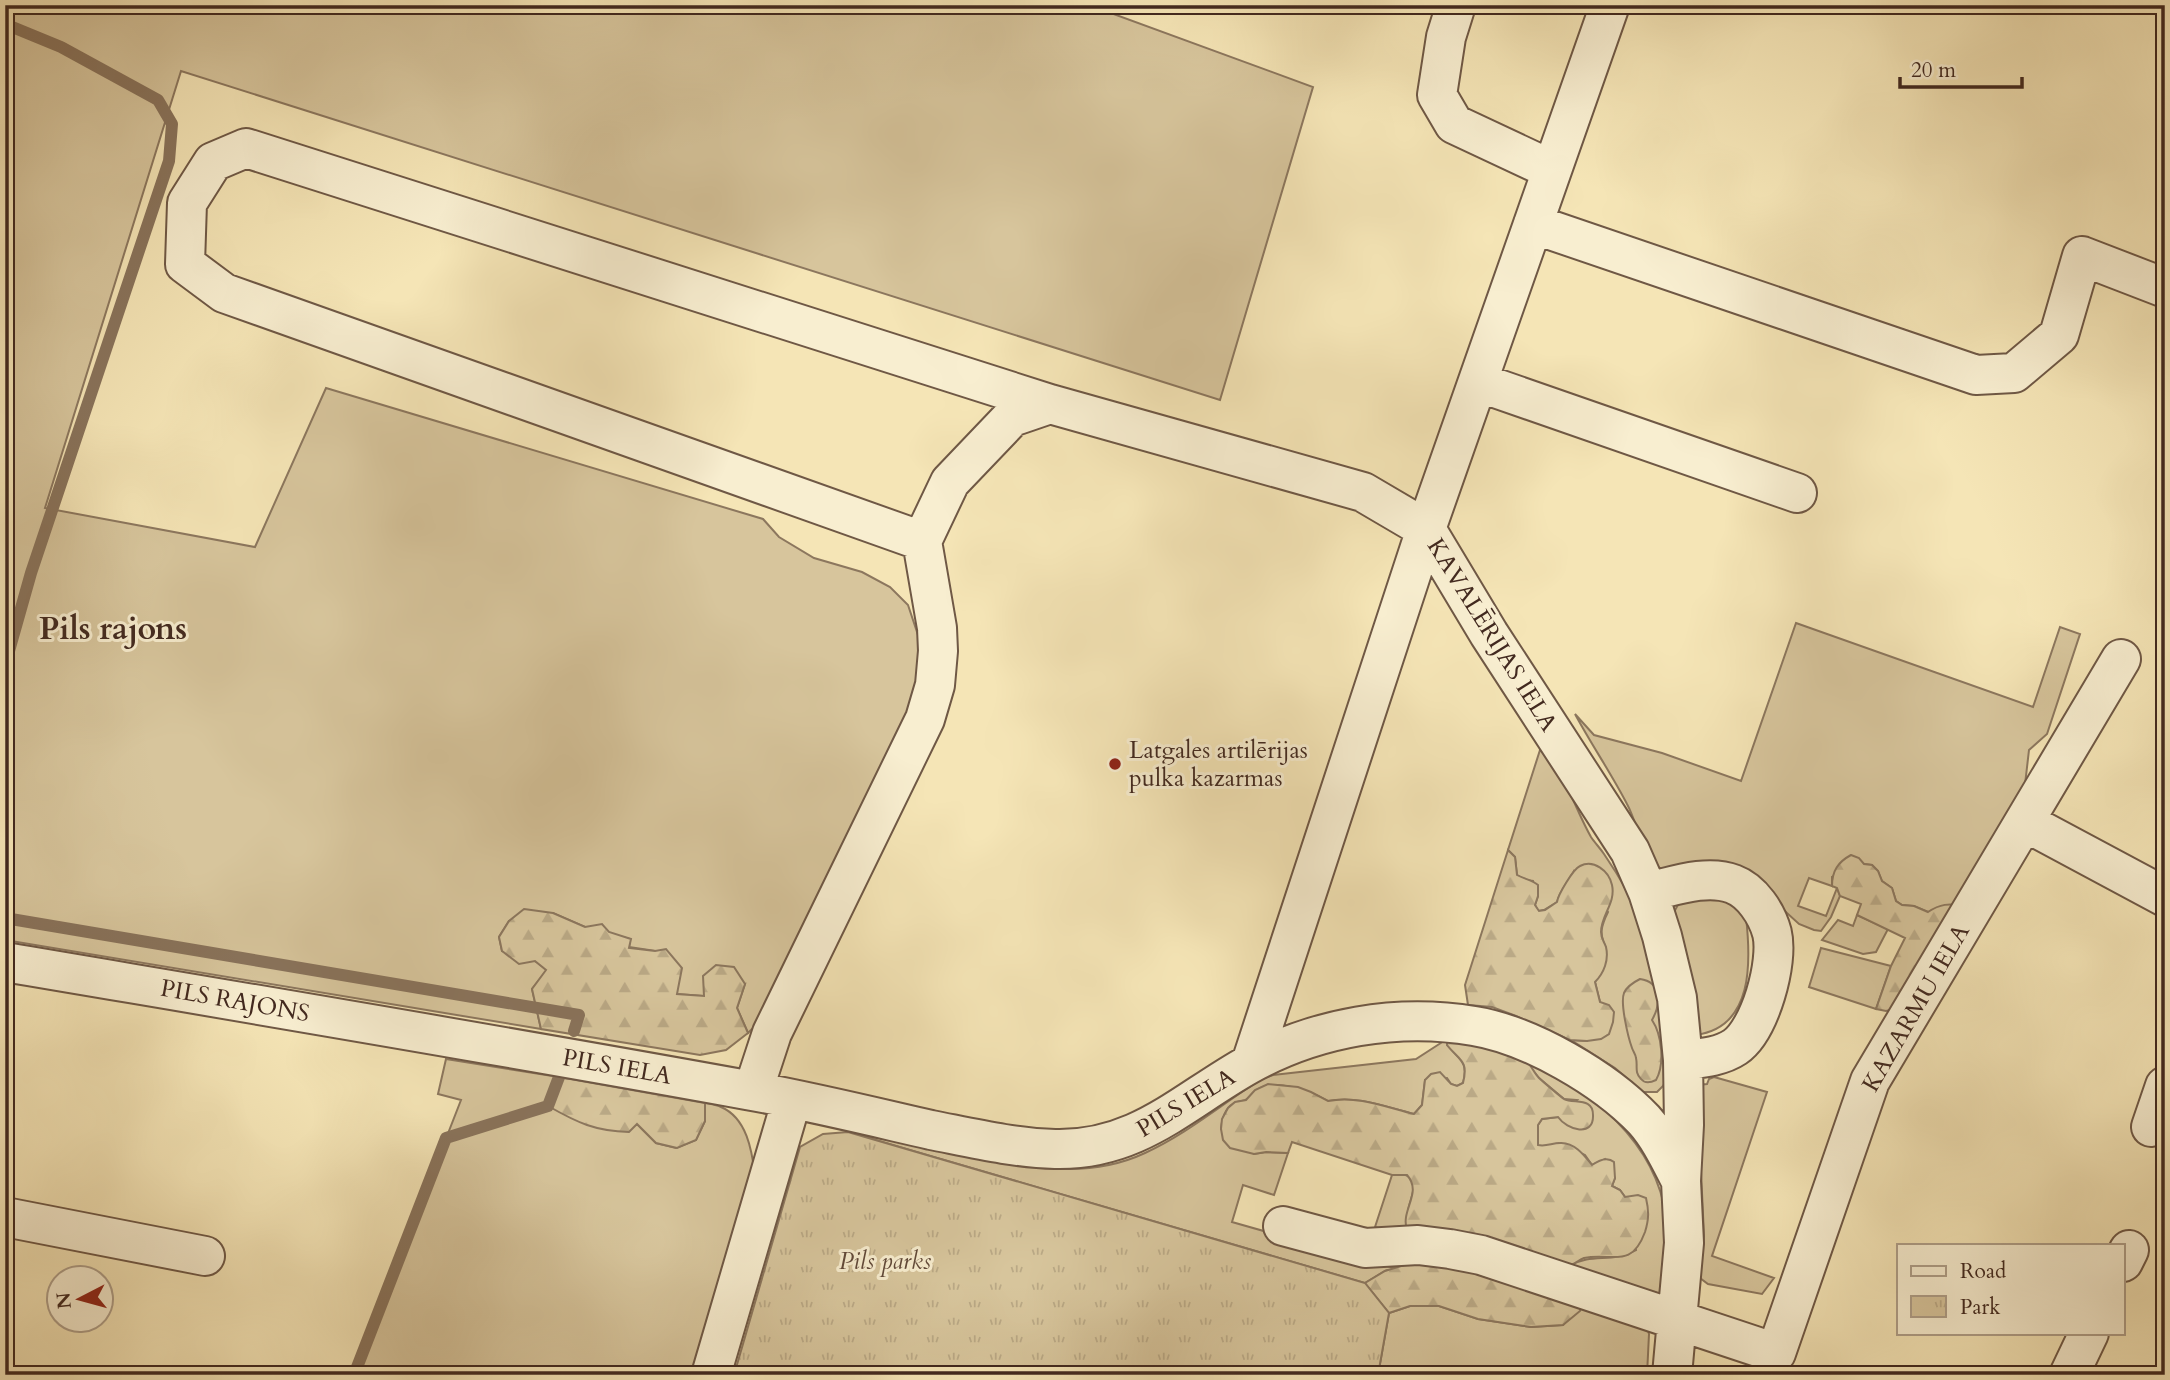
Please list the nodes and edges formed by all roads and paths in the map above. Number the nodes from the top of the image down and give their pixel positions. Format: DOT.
graph roads {
  1 [pos="1456,5"];
  2 [pos="1610,5"];
  3 [pos="1552,170"];
  4 [pos="1534,223"];
  5 [pos="2165,288"];
  6 [pos="1478,382"];
  7 [pos="1050,404"];
  8 [pos="1797,493"];
  9 [pos="1426,528"];
  10 [pos="922,541"];
  11 [pos="2122,659"];
  12 [pos="2025,822"];
  13 [pos="1648,892"];
  14 [pos="2165,897"];
  15 [pos="5,962"];
  16 [pos="464,1040"];
  17 [pos="1683,1060"];
  18 [pos="1251,1063"];
  19 [pos="2165,1086"];
  20 [pos="753,1091"];
  21 [pos="792,1099"];
  22 [pos="2151,1127"];
  23 [pos="1681,1181"];
  24 [pos="5,1217"];
  25 [pos="1283,1226"];
  26 [pos="205,1256"];
  27 [pos="1678,1321"];
  28 [pos="2089,1334"];
  29 [pos="711,1375"];
  30 [pos="1672,1375"];
  31 [pos="2069,1375"];
  1 -- 3 [label="street"];
  2 -- 3 [label="street, KAVALĒRIJAS IELA"];
  3 -- 4 [label="street, KAVALĒRIJAS IELA"];
  4 -- 5 [label="street"];
  4 -- 6 [label="street, KAVALĒRIJAS IELA"];
  6 -- 8 [label="street"];
  6 -- 9 [label="street, KAVALĒRIJAS IELA"];
  7 -- 9 [label="street"];
  7 -- 10 [label="street"];
  7 -- 10 [label="street"];
  9 -- 13 [label="street, KAVALĒRIJAS IELA"];
  9 -- 18 [label="street"];
  10 -- 20 [label="street"];
  11 -- 12 [label="street, KAZARMU IELA"];
  12 -- 14 [label="street"];
  12 -- 27 [label="street, KAZARMU IELA"];
  13 -- 17 [label="street, KAVALĒRIJAS IELA"];
  13 -- 17 [label="street"];
  15 -- 16 [label="street, PILS RAJONS"];
  16 -- 20 [label="street, PILS IELA"];
  17 -- 23 [label="street, KAVALĒRIJAS IELA"];
  18 -- 21 [label="street, PILS IELA"];
  18 -- 23 [label="street, PILS IELA"];
  19 -- 22 [label="street"];
  20 -- 21 [label="street, PILS IELA"];
  21 -- 29 [label="street"];
  23 -- 27 [label="street, KAVALĒRIJAS IELA"];
  24 -- 26 [label="street"];
  25 -- 27 [label="street"];
  27 -- 30 [label="street"];
  28 -- 31 [label="street"];
}
